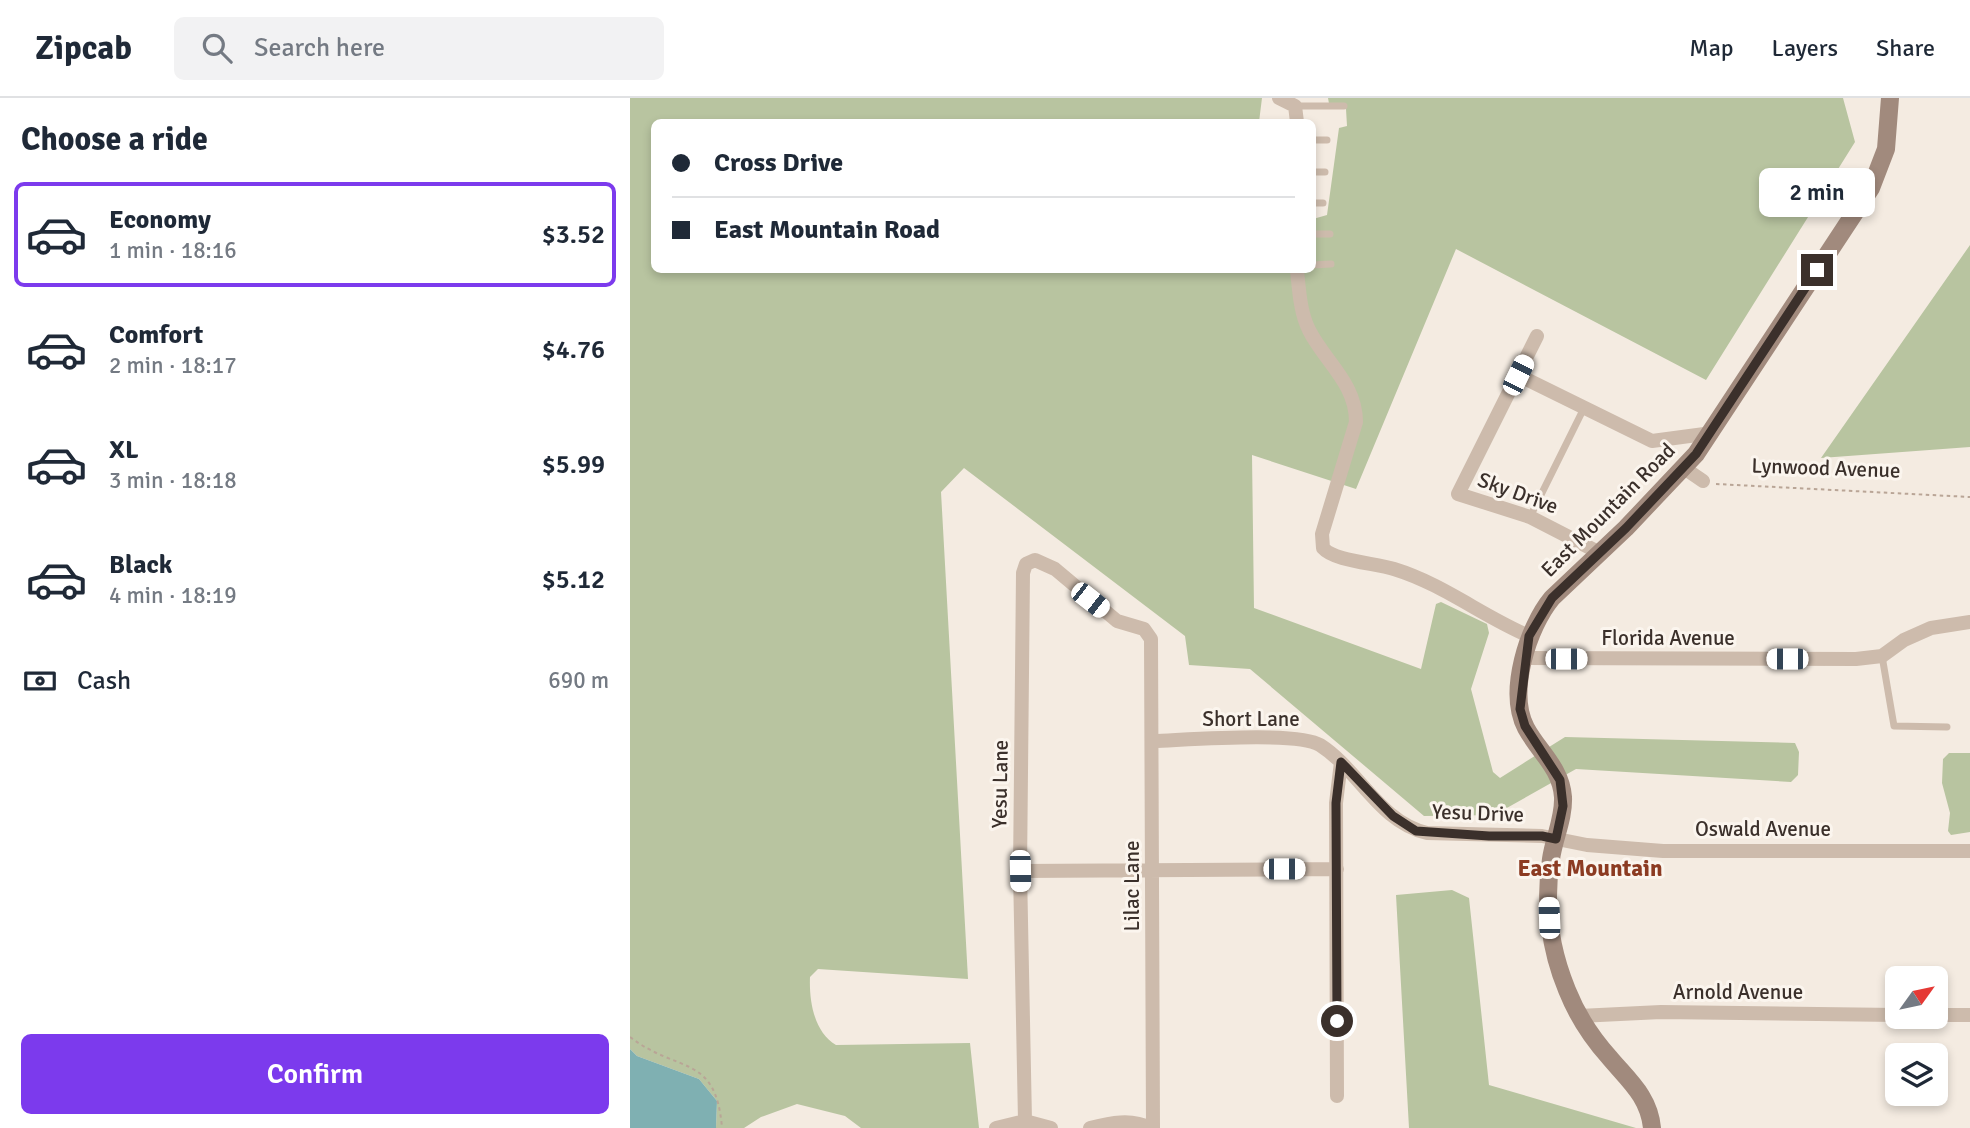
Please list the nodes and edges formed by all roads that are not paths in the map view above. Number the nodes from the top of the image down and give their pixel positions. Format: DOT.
graph roads {
  1 [pos="1279,98"];
  2 [pos="1890,98"];
  3 [pos="1295,106"];
  4 [pos="1344,106"];
  5 [pos="1297,119"];
  6 [pos="1316,140"];
  7 [pos="1327,140"];
  8 [pos="1316,172"];
  9 [pos="1325,172"];
  10 [pos="1316,203"];
  11 [pos="1323,204"];
  12 [pos="1316,234"];
  13 [pos="1330,234"];
  14 [pos="1331,264"];
  15 [pos="1316,265"];
  16 [pos="1297,273"];
  17 [pos="1538,336"];
  18 [pos="1518,375"];
  19 [pos="1585,407"];
  20 [pos="1712,433"];
  21 [pos="1684,468"];
  22 [pos="1703,481"];
  23 [pos="1530,517"];
  24 [pos="1600,553"];
  25 [pos="1970,622"];
  26 [pos="1529,636"];
  27 [pos="1151,644"];
  28 [pos="1882,656"];
  29 [pos="1525,658"];
  30 [pos="1947,727"];
  31 [pos="1154,741"];
  32 [pos="1341,762"];
  33 [pos="1556,839"];
  34 [pos="1970,850"];
  35 [pos="1153,869"];
  36 [pos="1337,869"];
  37 [pos="1020,871"];
  38 [pos="1885,1015"];
  39 [pos="1948,1015"];
  40 [pos="1970,1015"];
  41 [pos="1579,1016"];
  42 [pos="1337,1096"];
  43 [pos="1025,1121"];
  44 [pos="996,1128"];
  45 [pos="1051,1128"];
  46 [pos="1090,1128"];
  47 [pos="1152,1128"];
  48 [pos="1652,1128"];
  1 -- 3 [label="street"];
  2 -- 20 [label="street, East Mountain Road"];
  3 -- 4 [label="lane"];
  3 -- 5 [label="street"];
  6 -- 7 [label="lane"];
  8 -- 9 [label="lane"];
  10 -- 11 [label="lane"];
  12 -- 13 [label="lane"];
  14 -- 15 [label="lane"];
  16 -- 26 [label="street"];
  17 -- 18 [label="street"];
  18 -- 19 [label="street"];
  18 -- 23 [label="street, Sky Drive"];
  19 -- 20 [label="street"];
  19 -- 23 [label="lane"];
  20 -- 21 [label="street, East Mountain Road"];
  21 -- 22 [label="street"];
  21 -- 24 [label="street, East Mountain Road"];
  23 -- 24 [label="street, Sky Drive"];
  24 -- 26 [label="street, East Mountain Road"];
  25 -- 28 [label="street, Florida Avenue"];
  26 -- 29 [label="street, East Mountain Road"];
  27 -- 31 [label="street, Lilac Lane"];
  27 -- 37 [label="street, Yesu Lane"];
  28 -- 29 [label="street, Florida Avenue"];
  28 -- 30 [label="lane"];
  29 -- 33 [label="street, East Mountain Road"];
  31 -- 32 [label="street, Short Lane"];
  31 -- 35 [label="street, Lilac Lane"];
  32 -- 33 [label="street, Yesu Drive"];
  32 -- 36 [label="street"];
  33 -- 34 [label="street, Oswald Avenue"];
  33 -- 41 [label="street, East Mountain Road"];
  35 -- 36 [label="street"];
  35 -- 37 [label="street"];
  35 -- 47 [label="street, Lilac Lane"];
  36 -- 42 [label="street"];
  37 -- 43 [label="street, Yesu Lane"];
  38 -- 41 [label="street, Arnold Avenue"];
  39 -- 40 [label="street"];
  41 -- 48 [label="street, East Mountain Road"];
  43 -- 44 [label="street"];
  43 -- 45 [label="street"];
  46 -- 47 [label="street"];
}
